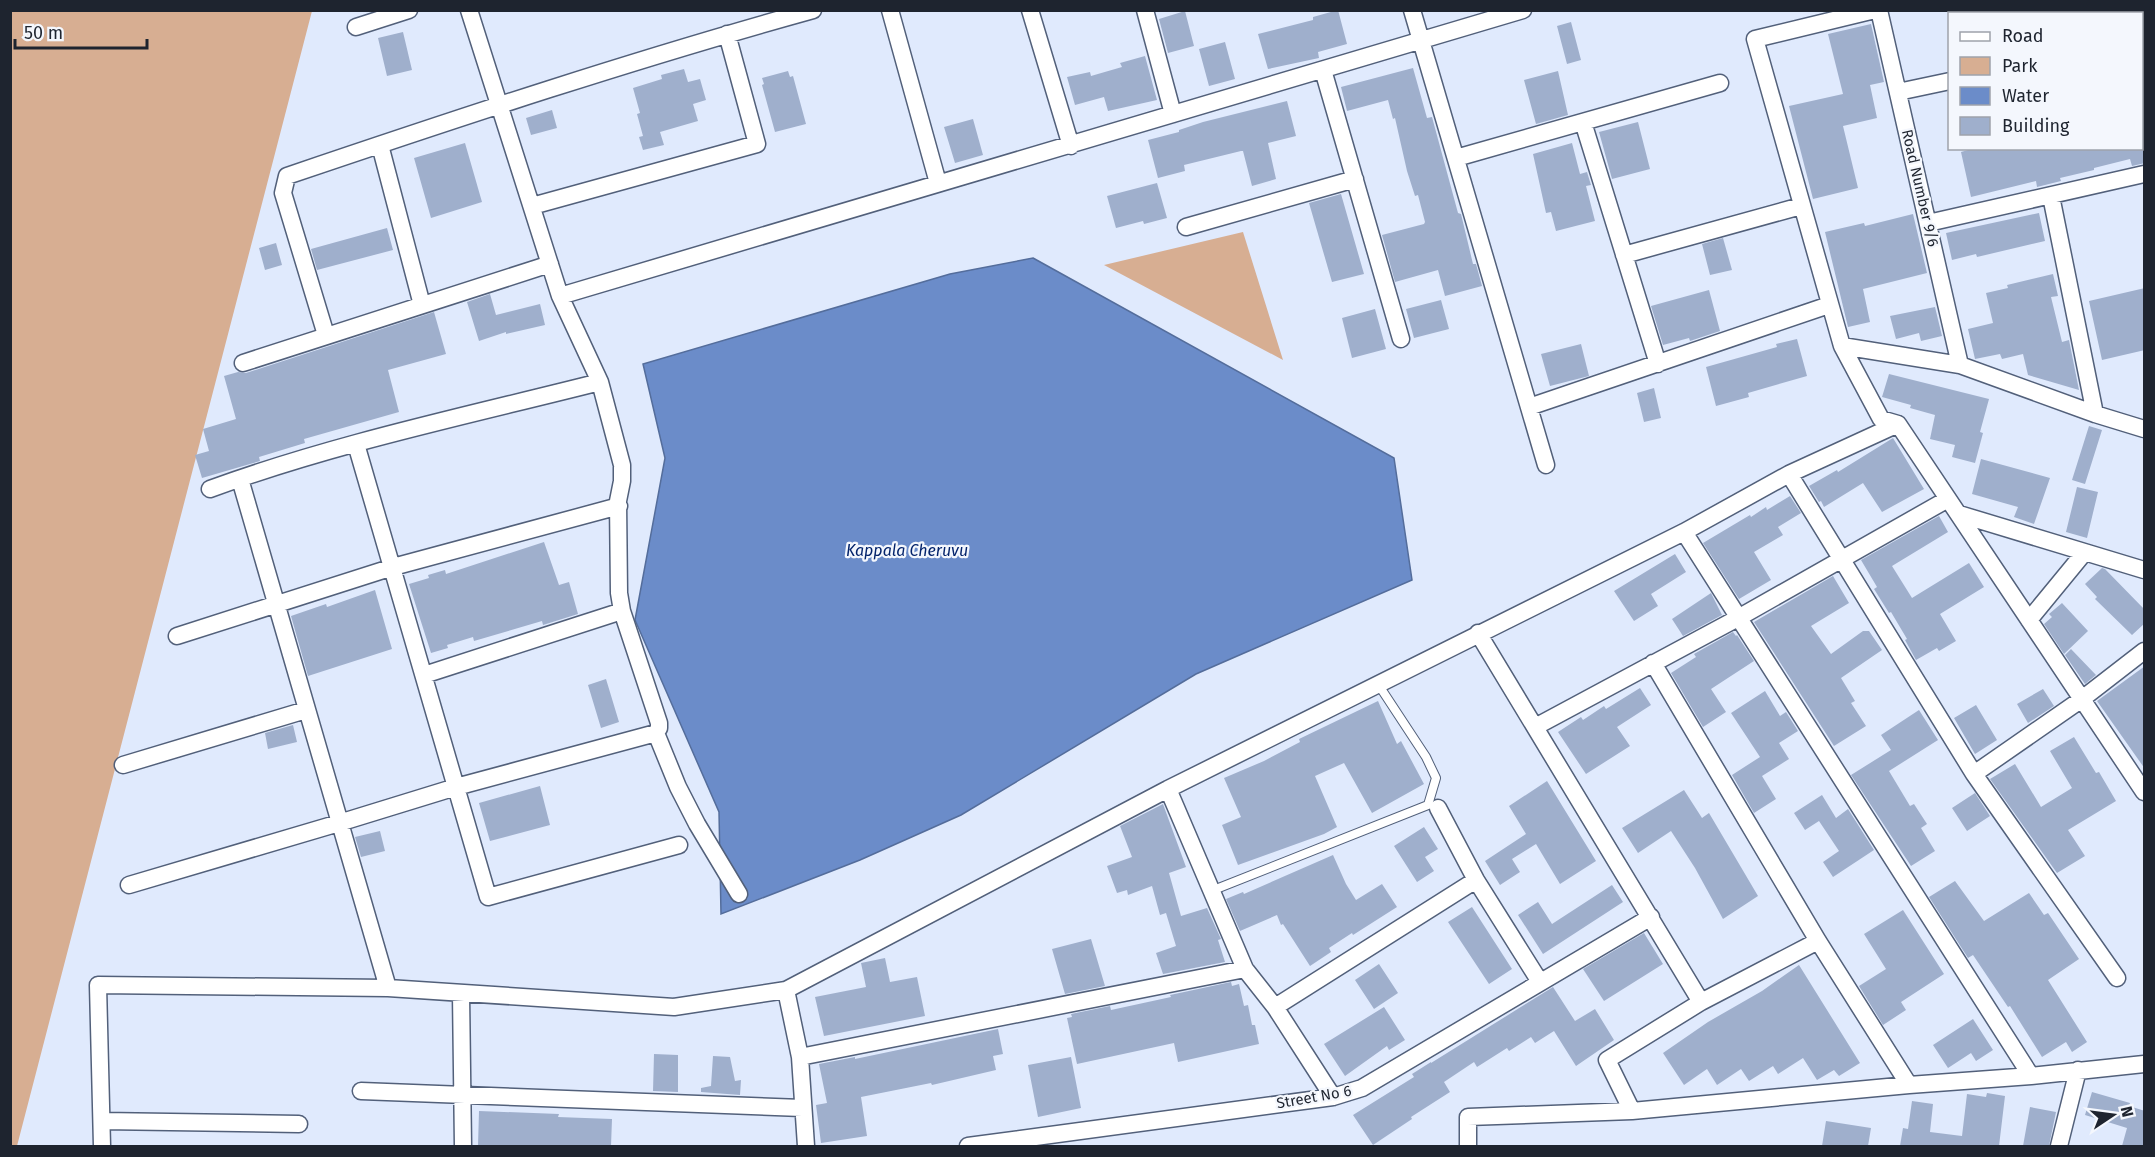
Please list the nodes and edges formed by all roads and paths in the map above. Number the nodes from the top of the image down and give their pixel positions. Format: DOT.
graph roads {
  1 [pos="409,10"];
  2 [pos="470,10"];
  3 [pos="813,10"];
  4 [pos="891,10"];
  5 [pos="1030,10"];
  6 [pos="1145,10"];
  7 [pos="1412,10"];
  8 [pos="1524,10"];
  9 [pos="1877,10"];
  10 [pos="356,27"];
  11 [pos="728,34"];
  12 [pos="1421,40"];
  13 [pos="1323,70"];
  14 [pos="1948,81"];
  15 [pos="1720,83"];
  16 [pos="1898,92"];
  17 [pos="501,104"];
  18 [pos="1173,114"];
  19 [pos="1583,122"];
  20 [pos="380,145"];
  21 [pos="1071,146"];
  22 [pos="1456,158"];
  23 [pos="2145,174"];
  24 [pos="1355,178"];
  25 [pos="938,183"];
  26 [pos="2051,196"];
  27 [pos="532,206"];
  28 [pos="1801,206"];
  29 [pos="1928,223"];
  30 [pos="1186,227"];
  31 [pos="1624,255"];
  32 [pos="550,264"];
  33 [pos="560,296"];
  34 [pos="422,305"];
  35 [pos="1829,305"];
  36 [pos="326,335"];
  37 [pos="1401,339"];
  38 [pos="1842,346"];
  39 [pos="243,363"];
  40 [pos="1658,364"];
  41 [pos="1960,365"];
  42 [pos="600,382"];
  43 [pos="1529,407"];
  44 [pos="2096,414"];
  45 [pos="1898,424"];
  46 [pos="2145,429"];
  47 [pos="356,444"];
  48 [pos="1546,465"];
  49 [pos="1789,474"];
  50 [pos="240,478"];
  51 [pos="210,489"];
  52 [pos="1948,499"];
  53 [pos="619,506"];
  54 [pos="1959,514"];
  55 [pos="1684,532"];
  56 [pos="2084,553"];
  57 [pos="1842,559"];
  58 [pos="393,567"];
  59 [pos="2141,572"];
  60 [pos="275,604"];
  61 [pos="622,611"];
  62 [pos="1738,618"];
  63 [pos="2030,621"];
  64 [pos="1478,633"];
  65 [pos="177,636"];
  66 [pos="2145,651"];
  67 [pos="1653,663"];
  68 [pos="424,675"];
  69 [pos="1378,683"];
  70 [pos="2082,699"];
  71 [pos="306,710"];
  72 [pos="1535,727"];
  73 [pos="657,733"];
  74 [pos="123,765"];
  75 [pos="1974,774"];
  76 [pos="456,787"];
  77 [pos="1168,789"];
  78 [pos="2145,792"];
  79 [pos="1438,808"];
  80 [pos="339,824"];
  81 [pos="679,845"];
  82 [pos="1476,880"];
  83 [pos="129,885"];
  84 [pos="1211,891"];
  85 [pos="738,894"];
  86 [pos="1651,917"];
  87 [pos="1818,941"];
  88 [pos="1245,969"];
  89 [pos="2117,978"];
  90 [pos="1540,982"];
  91 [pos="388,988"];
  92 [pos="786,990"];
  93 [pos="461,994"];
  94 [pos="1701,1002"];
  95 [pos="1275,1007"];
  96 [pos="800,1058"];
  97 [pos="2145,1064"];
  98 [pos="2078,1070"];
  99 [pos="2031,1076"];
  100 [pos="1909,1085"];
  101 [pos="361,1091"];
  102 [pos="462,1096"];
  103 [pos="1333,1096"];
  104 [pos="802,1108"];
  105 [pos="1632,1111"];
  106 [pos="102,1121"];
  107 [pos="298,1124"];
  108 [pos="102,1146"];
  109 [pos="463,1146"];
  110 [pos="806,1146"];
  111 [pos="968,1146"];
  112 [pos="1468,1146"];
  113 [pos="2059,1146"];
  1 -- 10 [label="street"];
  2 -- 17 [label="street"];
  3 -- 11 [label="street"];
  4 -- 25 [label="street"];
  5 -- 21 [label="street"];
  6 -- 18 [label="street"];
  7 -- 12 [label="street"];
  8 -- 12 [label="street"];
  9 -- 16 [label="street, Road Number 9/6"];
  9 -- 28 [label="street"];
  11 -- 17 [label="street"];
  11 -- 27 [label="street"];
  12 -- 13 [label="street"];
  12 -- 22 [label="street"];
  13 -- 18 [label="street"];
  13 -- 24 [label="street"];
  14 -- 16 [label="street"];
  15 -- 19 [label="street"];
  16 -- 29 [label="street, Road Number 9/6"];
  17 -- 20 [label="street"];
  17 -- 27 [label="street"];
  18 -- 21 [label="street"];
  19 -- 22 [label="street"];
  19 -- 31 [label="street"];
  20 -- 34 [label="street"];
  20 -- 36 [label="street"];
  21 -- 25 [label="street"];
  22 -- 43 [label="street"];
  23 -- 26 [label="street"];
  24 -- 30 [label="street"];
  24 -- 37 [label="street"];
  25 -- 33 [label="street"];
  26 -- 29 [label="street"];
  26 -- 44 [label="street"];
  27 -- 32 [label="street"];
  28 -- 31 [label="street"];
  28 -- 35 [label="street"];
  29 -- 41 [label="street, Road Number 9/6"];
  31 -- 40 [label="street"];
  32 -- 33 [label="street"];
  32 -- 34 [label="street"];
  33 -- 42 [label="street"];
  34 -- 36 [label="street"];
  35 -- 38 [label="street"];
  35 -- 40 [label="street"];
  36 -- 39 [label="street"];
  38 -- 41 [label="street"];
  38 -- 45 [label="street"];
  40 -- 43 [label="street"];
  41 -- 44 [label="street"];
  42 -- 47 [label="street"];
  42 -- 53 [label="street"];
  43 -- 48 [label="street"];
  44 -- 46 [label="street"];
  45 -- 49 [label="street"];
  45 -- 52 [label="street"];
  47 -- 50 [label="street"];
  47 -- 58 [label="street"];
  49 -- 55 [label="street"];
  49 -- 57 [label="street"];
  50 -- 51 [label="street"];
  50 -- 60 [label="street"];
  52 -- 54 [label="street"];
  52 -- 57 [label="street"];
  53 -- 58 [label="street"];
  53 -- 61 [label="street"];
  54 -- 56 [label="street"];
  54 -- 63 [label="street"];
  55 -- 62 [label="street"];
  55 -- 64 [label="street"];
  56 -- 59 [label="street"];
  56 -- 63 [label="street"];
  57 -- 62 [label="street"];
  57 -- 75 [label="street"];
  58 -- 60 [label="street"];
  58 -- 68 [label="street"];
  60 -- 65 [label="street"];
  60 -- 71 [label="street"];
  61 -- 68 [label="street"];
  61 -- 73 [label="street"];
  62 -- 67 [label="street"];
  62 -- 99 [label="street"];
  63 -- 70 [label="street"];
  64 -- 69 [label="street"];
  64 -- 72 [label="street"];
  66 -- 70 [label="street"];
  67 -- 72 [label="street"];
  67 -- 87 [label="street"];
  68 -- 76 [label="street"];
  69 -- 77 [label="street"];
  69 -- 84 [label="lane"];
  70 -- 75 [label="street"];
  70 -- 78 [label="street"];
  71 -- 74 [label="street"];
  71 -- 80 [label="street"];
  72 -- 86 [label="street"];
  73 -- 76 [label="street"];
  73 -- 85 [label="street"];
  75 -- 89 [label="street"];
  76 -- 80 [label="street"];
  76 -- 81 [label="street"];
  77 -- 84 [label="street"];
  77 -- 92 [label="street"];
  79 -- 82 [label="street"];
  80 -- 83 [label="street"];
  80 -- 91 [label="street"];
  82 -- 90 [label="street"];
  82 -- 95 [label="street"];
  84 -- 88 [label="street"];
  86 -- 90 [label="street, Street No 6"];
  86 -- 94 [label="street"];
  87 -- 94 [label="street"];
  87 -- 100 [label="street"];
  88 -- 95 [label="street"];
  88 -- 96 [label="street"];
  90 -- 103 [label="street, Street No 6"];
  91 -- 93 [label="street"];
  91 -- 106 [label="street"];
  92 -- 93 [label="street"];
  92 -- 96 [label="street"];
  93 -- 102 [label="street"];
  94 -- 105 [label="street"];
  95 -- 103 [label="street"];
  96 -- 104 [label="street"];
  97 -- 98 [label="street"];
  98 -- 99 [label="street"];
  98 -- 113 [label="street"];
  99 -- 100 [label="street"];
  100 -- 105 [label="street"];
  101 -- 102 [label="street"];
  102 -- 104 [label="street"];
  102 -- 109 [label="street"];
  103 -- 111 [label="street, Street No 6"];
  104 -- 110 [label="street"];
  105 -- 112 [label="street"];
  106 -- 107 [label="street"];
  106 -- 108 [label="street"];
}
